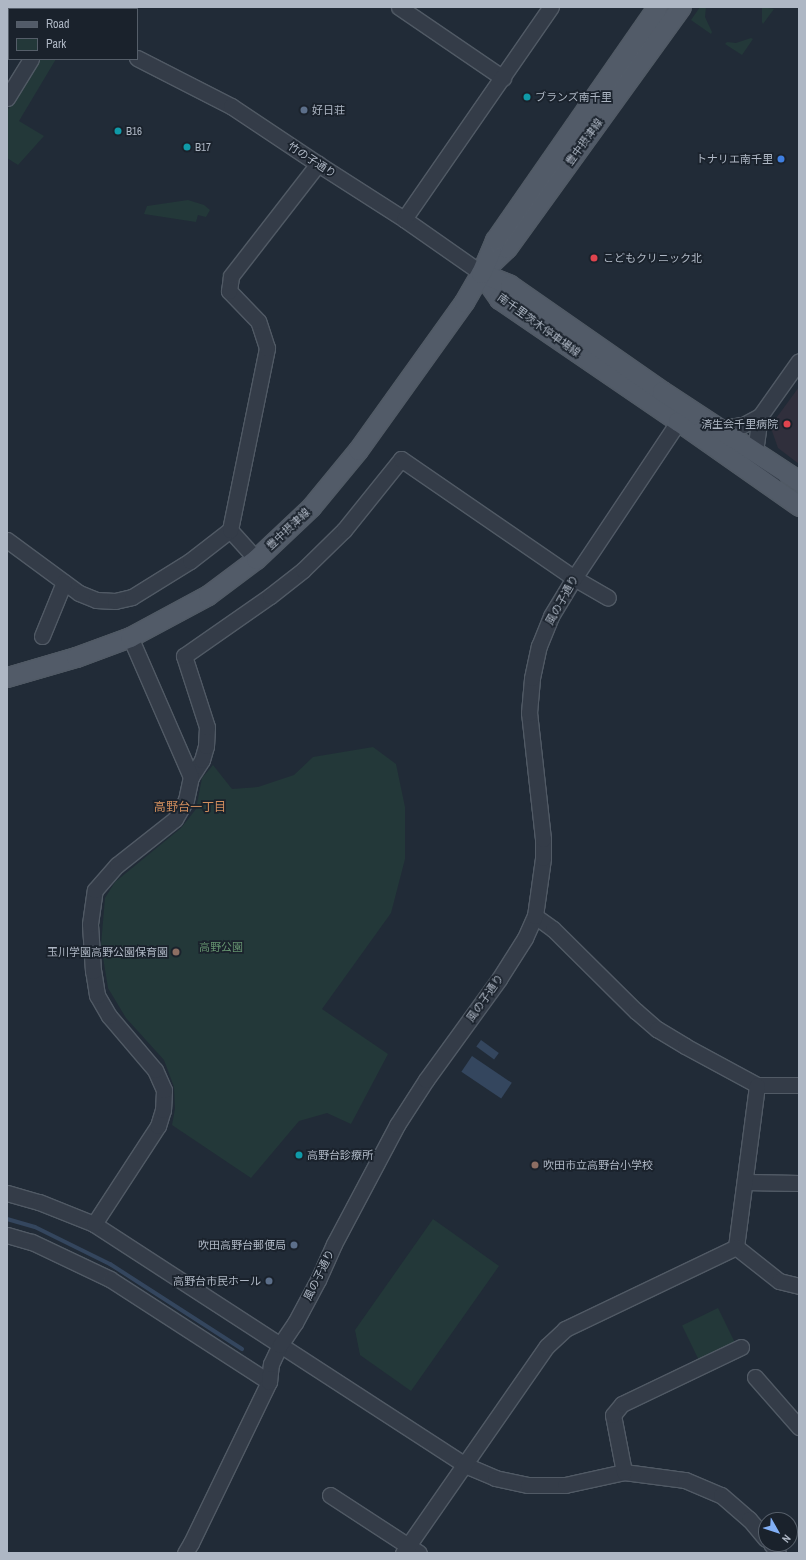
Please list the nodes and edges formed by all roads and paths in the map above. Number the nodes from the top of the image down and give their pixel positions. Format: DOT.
graph roads {
  1 [pos="399,7"];
  2 [pos="551,7"];
  3 [pos="657,7"];
  4 [pos="681,7"];
  5 [pos="138,59"];
  6 [pos="30,60"];
  7 [pos="503,78"];
  8 [pos="7,98"];
  9 [pos="318,164"];
  10 [pos="404,219"];
  11 [pos="480,273"];
  12 [pos="799,361"];
  13 [pos="683,414"];
  14 [pos="760,416"];
  15 [pos="720,428"];
  16 [pos="755,451"];
  17 [pos="775,464"];
  18 [pos="799,480"];
  19 [pos="794,502"];
  20 [pos="230,530"];
  21 [pos="7,540"];
  22 [pos="256,559"];
  23 [pos="574,578"];
  24 [pos="64,582"];
  25 [pos="608,598"];
  26 [pos="42,636"];
  27 [pos="130,637"];
  28 [pos="7,677"];
  29 [pos="191,777"];
  30 [pos="535,916"];
  31 [pos="757,1085"];
  32 [pos="799,1085"];
  33 [pos="745,1182"];
  34 [pos="799,1184"];
  35 [pos="7,1193"];
  36 [pos="94,1224"];
  37 [pos="7,1235"];
  38 [pos="736,1247"];
  39 [pos="799,1286"];
  40 [pos="280,1345"];
  41 [pos="741,1347"];
  42 [pos="755,1377"];
  43 [pos="269,1382"];
  44 [pos="799,1427"];
  45 [pos="465,1466"];
  46 [pos="624,1472"];
  47 [pos="330,1496"];
  48 [pos="758,1530"];
  49 [pos="410,1551"];
  50 [pos="184,1553"];
  1 -- 7 [label="street"];
  2 -- 7 [label="street"];
  3 -- 11 [label="main road, 豊中摂津線"];
  4 -- 11 [label="main road, 豊中摂津線"];
  5 -- 9 [label="street, 竹の子通り"];
  6 -- 8 [label="street"];
  7 -- 10 [label="street"];
  9 -- 10 [label="street, 竹の子通り"];
  9 -- 20 [label="street"];
  10 -- 11 [label="street, 竹の子通り"];
  11 -- 13 [label="main road, 南千里茨木停車場線"];
  11 -- 22 [label="main road, 豊中摂津線"];
  12 -- 14 [label="street"];
  13 -- 15 [label="main road, 南千里茨木停車場線"];
  13 -- 19 [label="main road, 南千里茨木停車場線"];
  13 -- 23 [label="street, 風の子通り"];
  14 -- 15 [label="street"];
  14 -- 16 [label="street"];
  14 -- 17 [label="street"];
  15 -- 16 [label="main road, 南千里茨木停車場線"];
  16 -- 17 [label="main road, 南千里茨木停車場線"];
  16 -- 19 [label="street"];
  17 -- 18 [label="main road, 南千里茨木停車場線"];
  20 -- 22 [label="street"];
  20 -- 24 [label="street"];
  21 -- 24 [label="street"];
  22 -- 27 [label="main road, 豊中摂津線"];
  23 -- 25 [label="street"];
  23 -- 29 [label="street"];
  23 -- 30 [label="street, 風の子通り"];
  24 -- 26 [label="street"];
  27 -- 28 [label="main road, 豊中摂津線"];
  27 -- 29 [label="street"];
  29 -- 36 [label="street"];
  30 -- 31 [label="street"];
  30 -- 40 [label="street, 風の子通り"];
  31 -- 32 [label="street"];
  31 -- 33 [label="street"];
  33 -- 34 [label="street"];
  33 -- 38 [label="street"];
  35 -- 36 [label="street"];
  36 -- 40 [label="street"];
  37 -- 43 [label="street"];
  38 -- 39 [label="street"];
  38 -- 45 [label="street"];
  40 -- 43 [label="street, 風の子通り"];
  40 -- 45 [label="street"];
  41 -- 46 [label="street"];
  42 -- 44 [label="street"];
  43 -- 50 [label="street, 風の子通り"];
  45 -- 46 [label="street"];
  45 -- 49 [label="street"];
  46 -- 48 [label="street"];
  47 -- 49 [label="street"];
}
